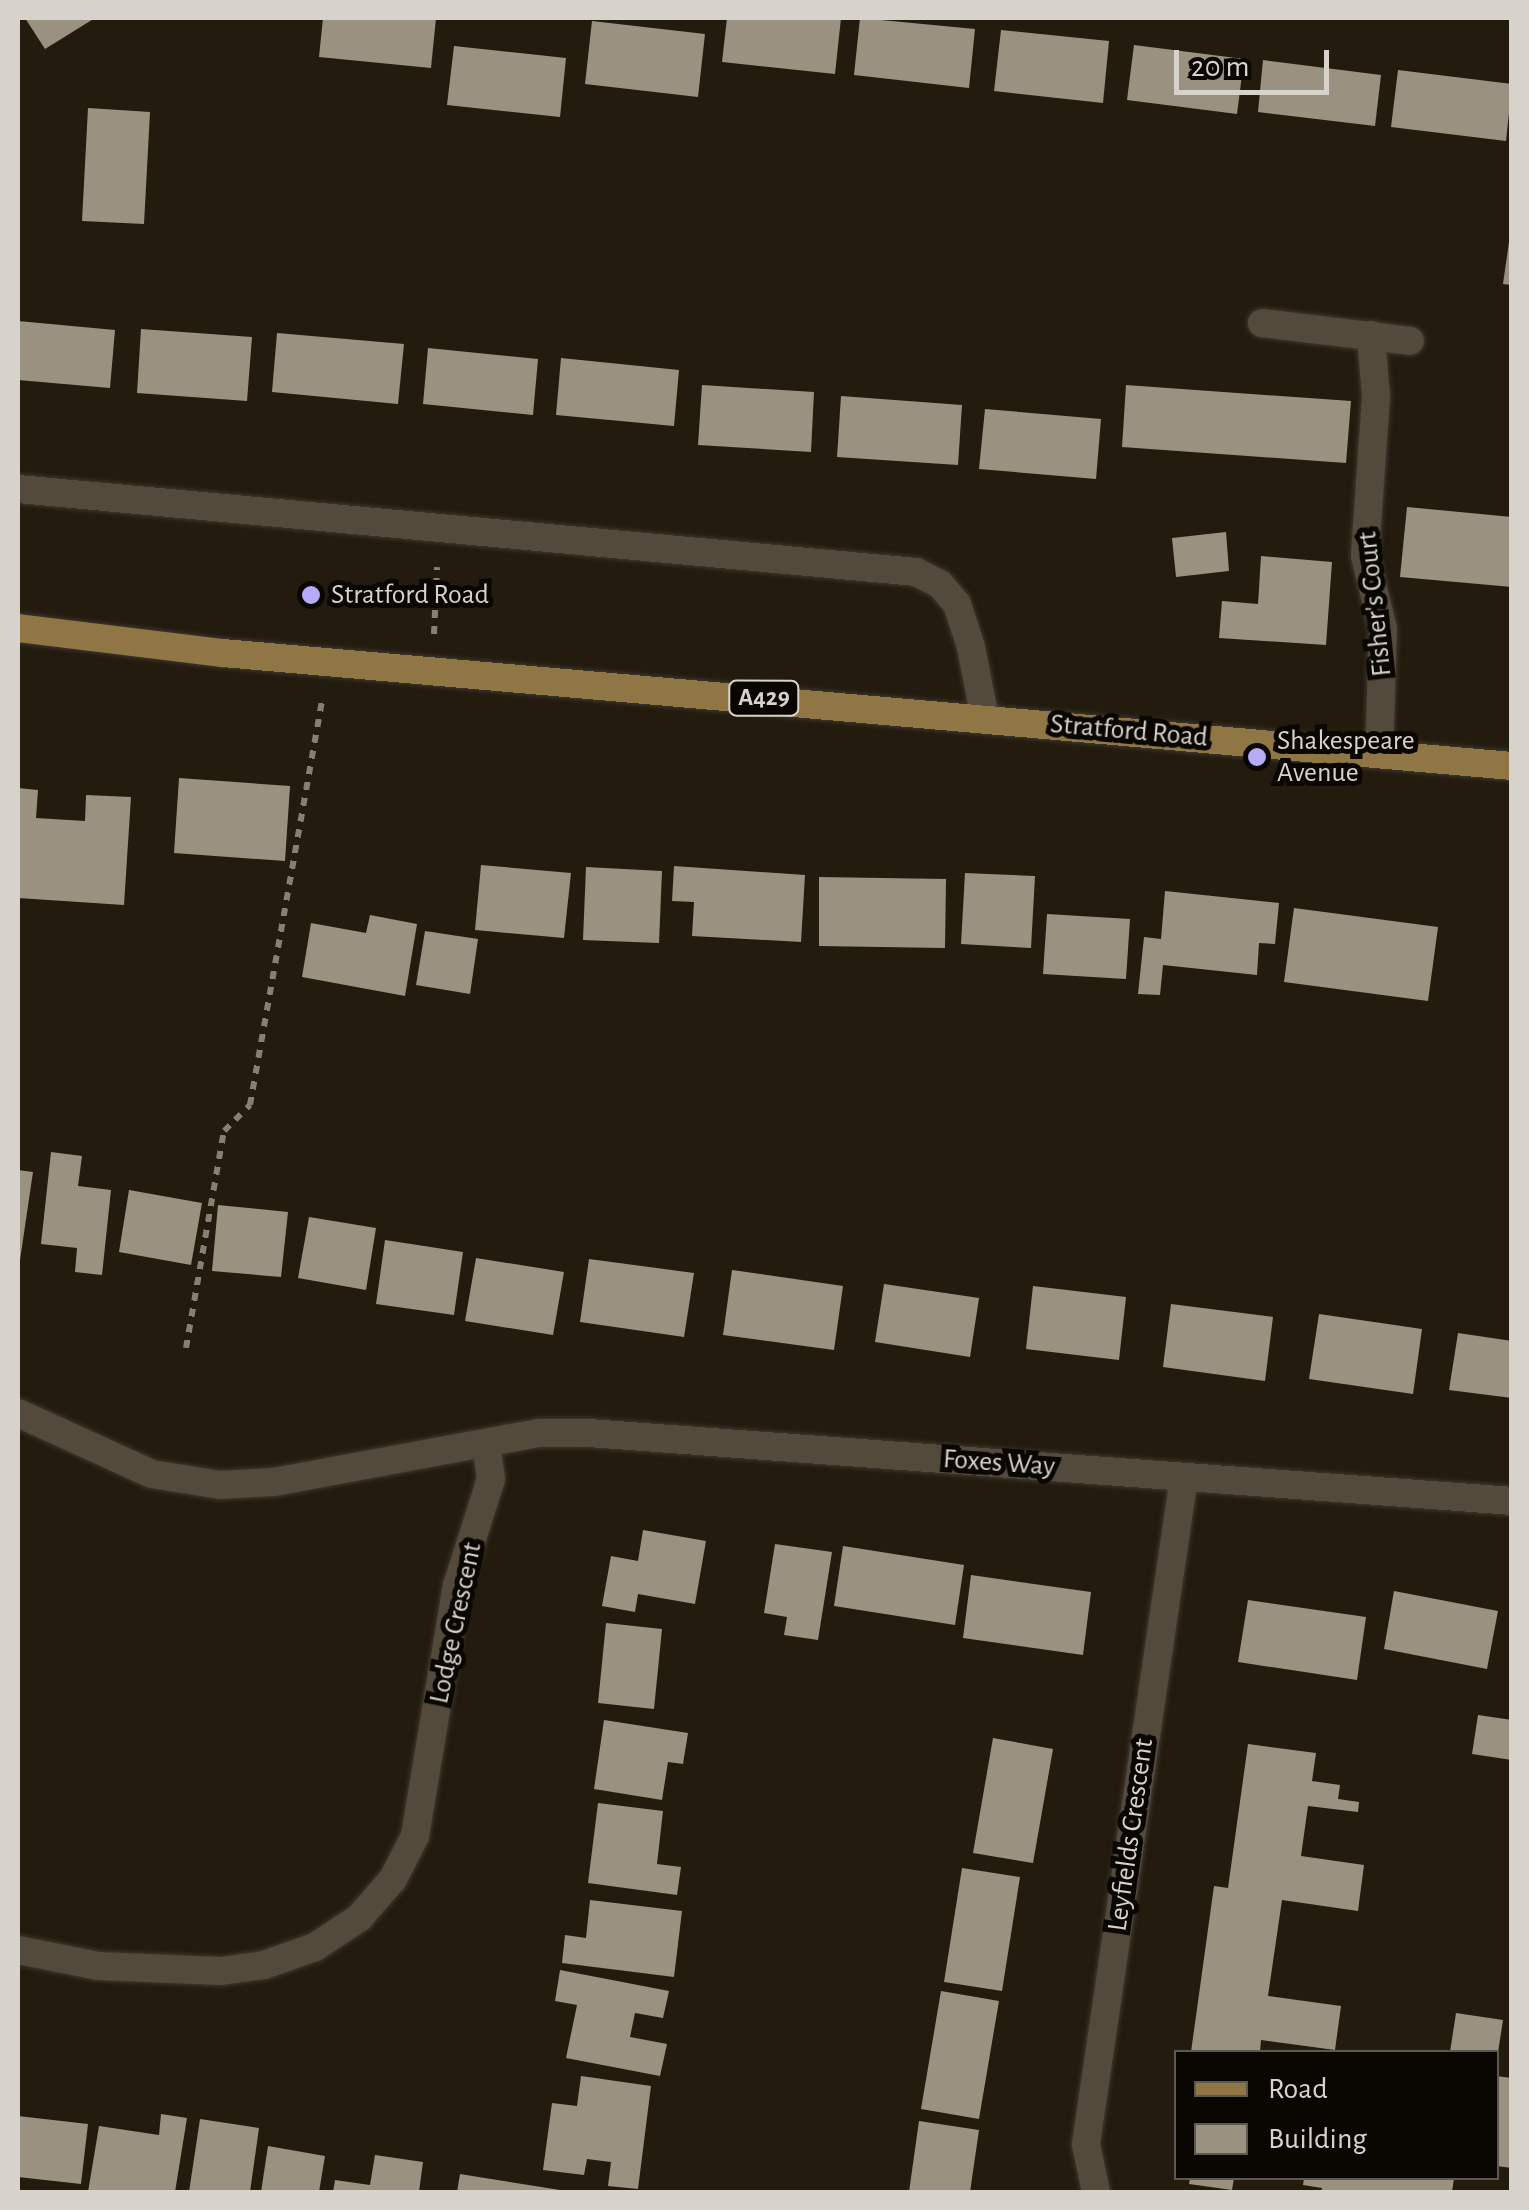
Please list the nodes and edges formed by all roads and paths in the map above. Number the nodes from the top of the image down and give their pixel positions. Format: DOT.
graph roads {
  1 [pos="1262,322"];
  2 [pos="1371,335"];
  3 [pos="1410,341"];
  4 [pos="18,489"];
  5 [pos="440,528"];
  6 [pos="18,628"];
  7 [pos="330,661"];
  8 [pos="432,670"];
  9 [pos="984,719"];
  10 [pos="1379,754"];
  11 [pos="1512,766"];
  12 [pos="186,1348"];
  13 [pos="18,1412"];
  14 [pos="486,1442"];
  15 [pos="1184,1477"];
  16 [pos="1512,1501"];
  17 [pos="18,1950"];
  18 [pos="1096,2192"];
  1 -- 2 [label="street"];
  2 -- 3 [label="street"];
  2 -- 10 [label="street, Fisher's Court"];
  4 -- 5 [label="street"];
  5 -- 8 [label="path"];
  5 -- 9 [label="street"];
  6 -- 7 [label="main road, Stratford Road / A429"];
  7 -- 8 [label="main road, Stratford Road / A429"];
  7 -- 12 [label="path"];
  8 -- 9 [label="main road, Stratford Road / A429"];
  9 -- 10 [label="main road, Stratford Road / A429"];
  10 -- 11 [label="main road, Stratford Road / A429"];
  13 -- 14 [label="street"];
  14 -- 15 [label="street, Foxes Way"];
  14 -- 17 [label="street, Lodge Crescent"];
  15 -- 16 [label="street, Foxes Way"];
  15 -- 18 [label="street, Leyfields Crescent"];
}
